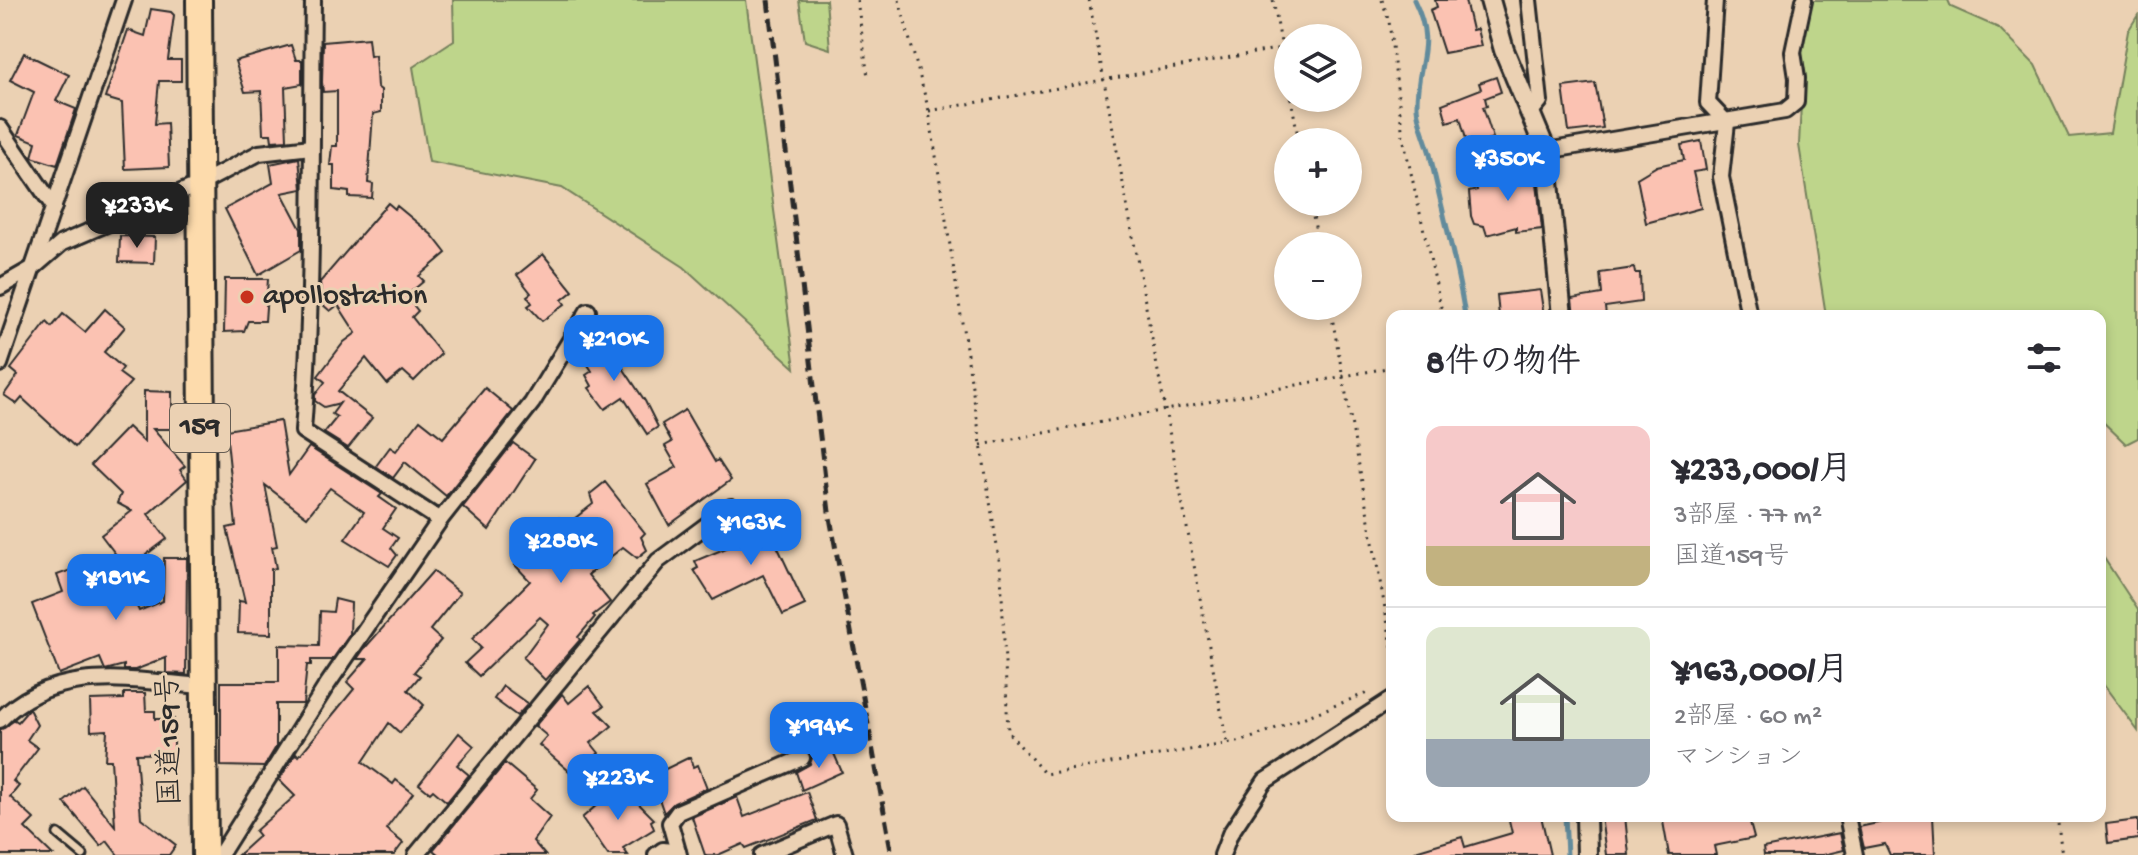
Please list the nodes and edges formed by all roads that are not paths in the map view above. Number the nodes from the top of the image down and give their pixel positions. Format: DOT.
graph roads {
  1 [pos="124,0"];
  2 [pos="199,0"];
  3 [pos="313,0"];
  4 [pos="1490,0"];
  5 [pos="1529,0"];
  6 [pos="1715,0"];
  7 [pos="1804,0"];
  8 [pos="1530,113"];
  9 [pos="1727,123"];
  10 [pos="0,128"];
  11 [pos="311,147"];
  12 [pos="1546,151"];
  13 [pos="200,184"];
  14 [pos="54,207"];
  15 [pos="33,268"];
  16 [pos="0,287"];
  17 [pos="1561,310"];
  18 [pos="1748,310"];
  19 [pos="588,311"];
  20 [pos="0,364"];
  21 [pos="731,507"];
  22 [pos="440,520"];
  23 [pos="203,686"];
  24 [pos="1386,703"];
  25 [pos="0,720"];
  26 [pos="802,758"];
  27 [pos="1586,822"];
  28 [pos="1848,822"];
  29 [pos="58,834"];
  30 [pos="678,854"];
  31 [pos="83,855"];
  32 [pos="205,855"];
  33 [pos="220,855"];
  34 [pos="416,855"];
  35 [pos="656,855"];
  36 [pos="762,855"];
  37 [pos="845,855"];
  38 [pos="1222,855"];
  39 [pos="1587,855"];
  40 [pos="1855,855"];
  1 -- 14 [label="street"];
  2 -- 13 [label="highway, 国道159号 / 159"];
  3 -- 11 [label="street"];
  4 -- 8 [label="street"];
  5 -- 8 [label="street"];
  6 -- 9 [label="street"];
  7 -- 9 [label="street"];
  8 -- 12 [label="street"];
  9 -- 12 [label="street"];
  9 -- 18 [label="street"];
  10 -- 14 [label="street"];
  11 -- 13 [label="street"];
  11 -- 22 [label="street"];
  12 -- 17 [label="street"];
  13 -- 15 [label="street"];
  13 -- 23 [label="highway, 国道159号 / 159"];
  14 -- 15 [label="street"];
  15 -- 16 [label="street"];
  15 -- 20 [label="street"];
  19 -- 22 [label="street"];
  21 -- 34 [label="street"];
  22 -- 33 [label="street"];
  23 -- 25 [label="street"];
  23 -- 32 [label="highway, 国道159号 / 159"];
  24 -- 38 [label="street"];
  26 -- 30 [label="street"];
  27 -- 39 [label="street"];
  28 -- 40 [label="street"];
  29 -- 31 [label="lane"];
  30 -- 35 [label="street"];
  36 -- 37 [label="street"];
}
